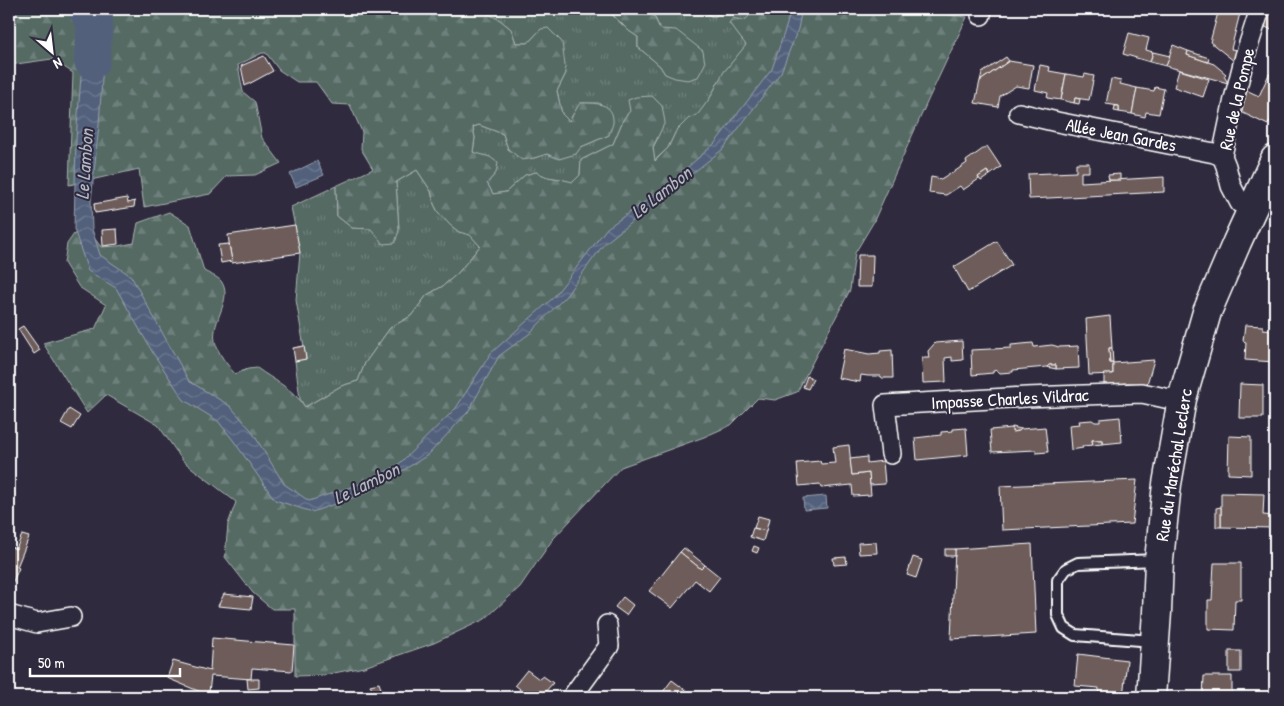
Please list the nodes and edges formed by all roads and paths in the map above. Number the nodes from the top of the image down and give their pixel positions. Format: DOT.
graph roads {
  1 [pos="1260,9"];
  2 [pos="1019,113"];
  3 [pos="1222,156"];
  4 [pos="1275,159"];
  5 [pos="1251,210"];
  6 [pos="1182,400"];
  7 [pos="891,454"];
  8 [pos="1159,560"];
  9 [pos="9,615"];
  10 [pos="71,617"];
  11 [pos="607,625"];
  12 [pos="1155,641"];
  13 [pos="572,697"];
  14 [pos="1151,697"];
  1 -- 3 [label="street, Rue de la Pompe"];
  2 -- 3 [label="street, Allée Jean Gardes"];
  3 -- 5 [label="street, Rue de la Pompe"];
  4 -- 5 [label="main road, Rue du Maréchal Leclerc"];
  5 -- 6 [label="main road, Rue du Maréchal Leclerc"];
  6 -- 7 [label="street, Impasse Charles Vildrac"];
  6 -- 8 [label="main road, Rue du Maréchal Leclerc"];
  8 -- 12 [label="main road, Rue du Maréchal Leclerc"];
  8 -- 12 [label="lane"];
  9 -- 10 [label="street"];
  11 -- 13 [label="street"];
  12 -- 14 [label="main road, Rue du Maréchal Leclerc"];
}
